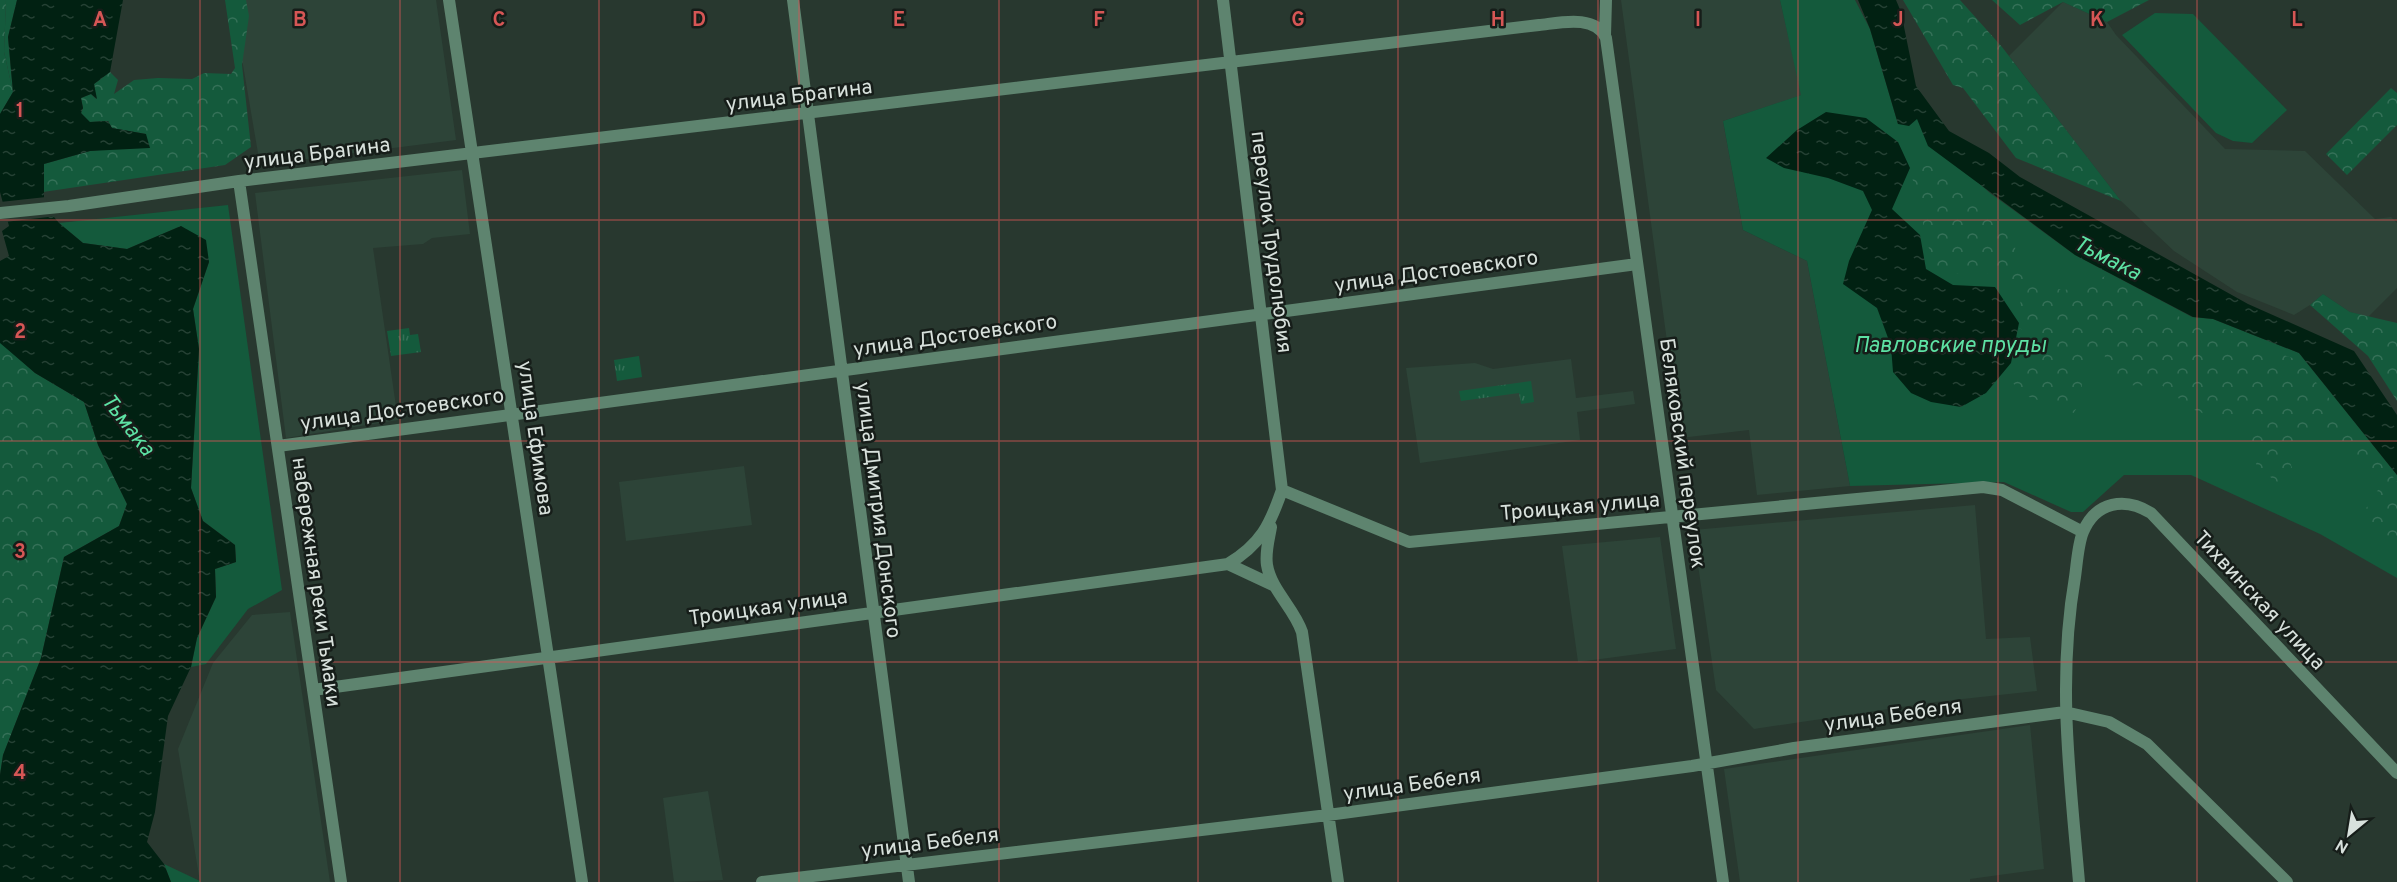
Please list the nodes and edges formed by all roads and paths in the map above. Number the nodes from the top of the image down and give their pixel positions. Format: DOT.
graph roads {
  1 [pos="449,0"];
  2 [pos="793,0"];
  3 [pos="1223,0"];
  4 [pos="1606,0"];
  5 [pos="1603,33"];
  6 [pos="1229,62"];
  7 [pos="807,113"];
  8 [pos="474,154"];
  9 [pos="239,182"];
  10 [pos="0,213"];
  11 [pos="1637,264"];
  12 [pos="1262,314"];
  13 [pos="841,370"];
  14 [pos="513,414"];
  15 [pos="278,446"];
  16 [pos="1282,490"];
  17 [pos="1672,518"];
  18 [pos="1271,522"];
  19 [pos="2083,532"];
  20 [pos="1228,564"];
  21 [pos="1275,586"];
  22 [pos="873,613"];
  23 [pos="548,658"];
  24 [pos="313,690"];
  25 [pos="2065,712"];
  26 [pos="1706,764"];
  27 [pos="2397,773"];
  28 [pos="1328,815"];
  29 [pos="905,864"];
  30 [pos="341,882"];
  31 [pos="582,882"];
  32 [pos="762,882"];
  33 [pos="909,882"];
  34 [pos="1338,882"];
  35 [pos="1723,882"];
  36 [pos="2079,882"];
  37 [pos="2287,882"];
  1 -- 8 [label="street, улица Ефимова"];
  2 -- 7 [label="street, улица Дмитрия Донского"];
  3 -- 6 [label="street, переулок Трудолюбия"];
  4 -- 5 [label="street, Беляковский переулок"];
  5 -- 6 [label="street, улица Брагина"];
  5 -- 11 [label="street, Беляковский переулок"];
  6 -- 7 [label="street, улица Брагина"];
  6 -- 12 [label="street, переулок Трудолюбия"];
  7 -- 8 [label="street, улица Брагина"];
  7 -- 13 [label="street, улица Дмитрия Донского"];
  8 -- 9 [label="street, улица Брагина"];
  8 -- 14 [label="street, улица Ефимова"];
  9 -- 10 [label="street, улица Брагина"];
  9 -- 15 [label="street, набережная реки Тьмаки"];
  11 -- 12 [label="street, улица Достоевского"];
  11 -- 17 [label="street, Беляковский переулок"];
  12 -- 13 [label="street, улица Достоевского"];
  12 -- 16 [label="street, переулок Трудолюбия"];
  13 -- 14 [label="street, улица Достоевского"];
  13 -- 22 [label="street, улица Дмитрия Донского"];
  14 -- 15 [label="street, улица Достоевского"];
  14 -- 23 [label="street, улица Ефимова"];
  15 -- 24 [label="street, набережная реки Тьмаки"];
  16 -- 17 [label="street, Троицкая улица"];
  16 -- 18 [label="street, Троицкая улица"];
  17 -- 19 [label="street, Троицкая улица"];
  17 -- 26 [label="street, Беляковский переулок"];
  18 -- 20 [label="street, Троицкая улица"];
  18 -- 21 [label="street"];
  19 -- 25 [label="street"];
  19 -- 27 [label="street, Тихвинская улица"];
  20 -- 21 [label="street"];
  20 -- 22 [label="street, Троицкая улица"];
  21 -- 28 [label="street"];
  22 -- 23 [label="street, Троицкая улица"];
  22 -- 29 [label="street, улица Дмитрия Донского"];
  23 -- 24 [label="street, Троицкая улица"];
  23 -- 31 [label="street, улица Ефимова"];
  24 -- 30 [label="street, набережная реки Тьмаки"];
  25 -- 26 [label="street, улица Бебеля"];
  25 -- 36 [label="street"];
  25 -- 37 [label="street, улица Бебеля"];
  26 -- 28 [label="street, улица Бебеля"];
  26 -- 35 [label="street, Беляковский переулок"];
  28 -- 29 [label="street, улица Бебеля"];
  28 -- 34 [label="street"];
  29 -- 32 [label="street, улица Бебеля"];
  29 -- 33 [label="street, улица Дмитрия Донского"];
}
